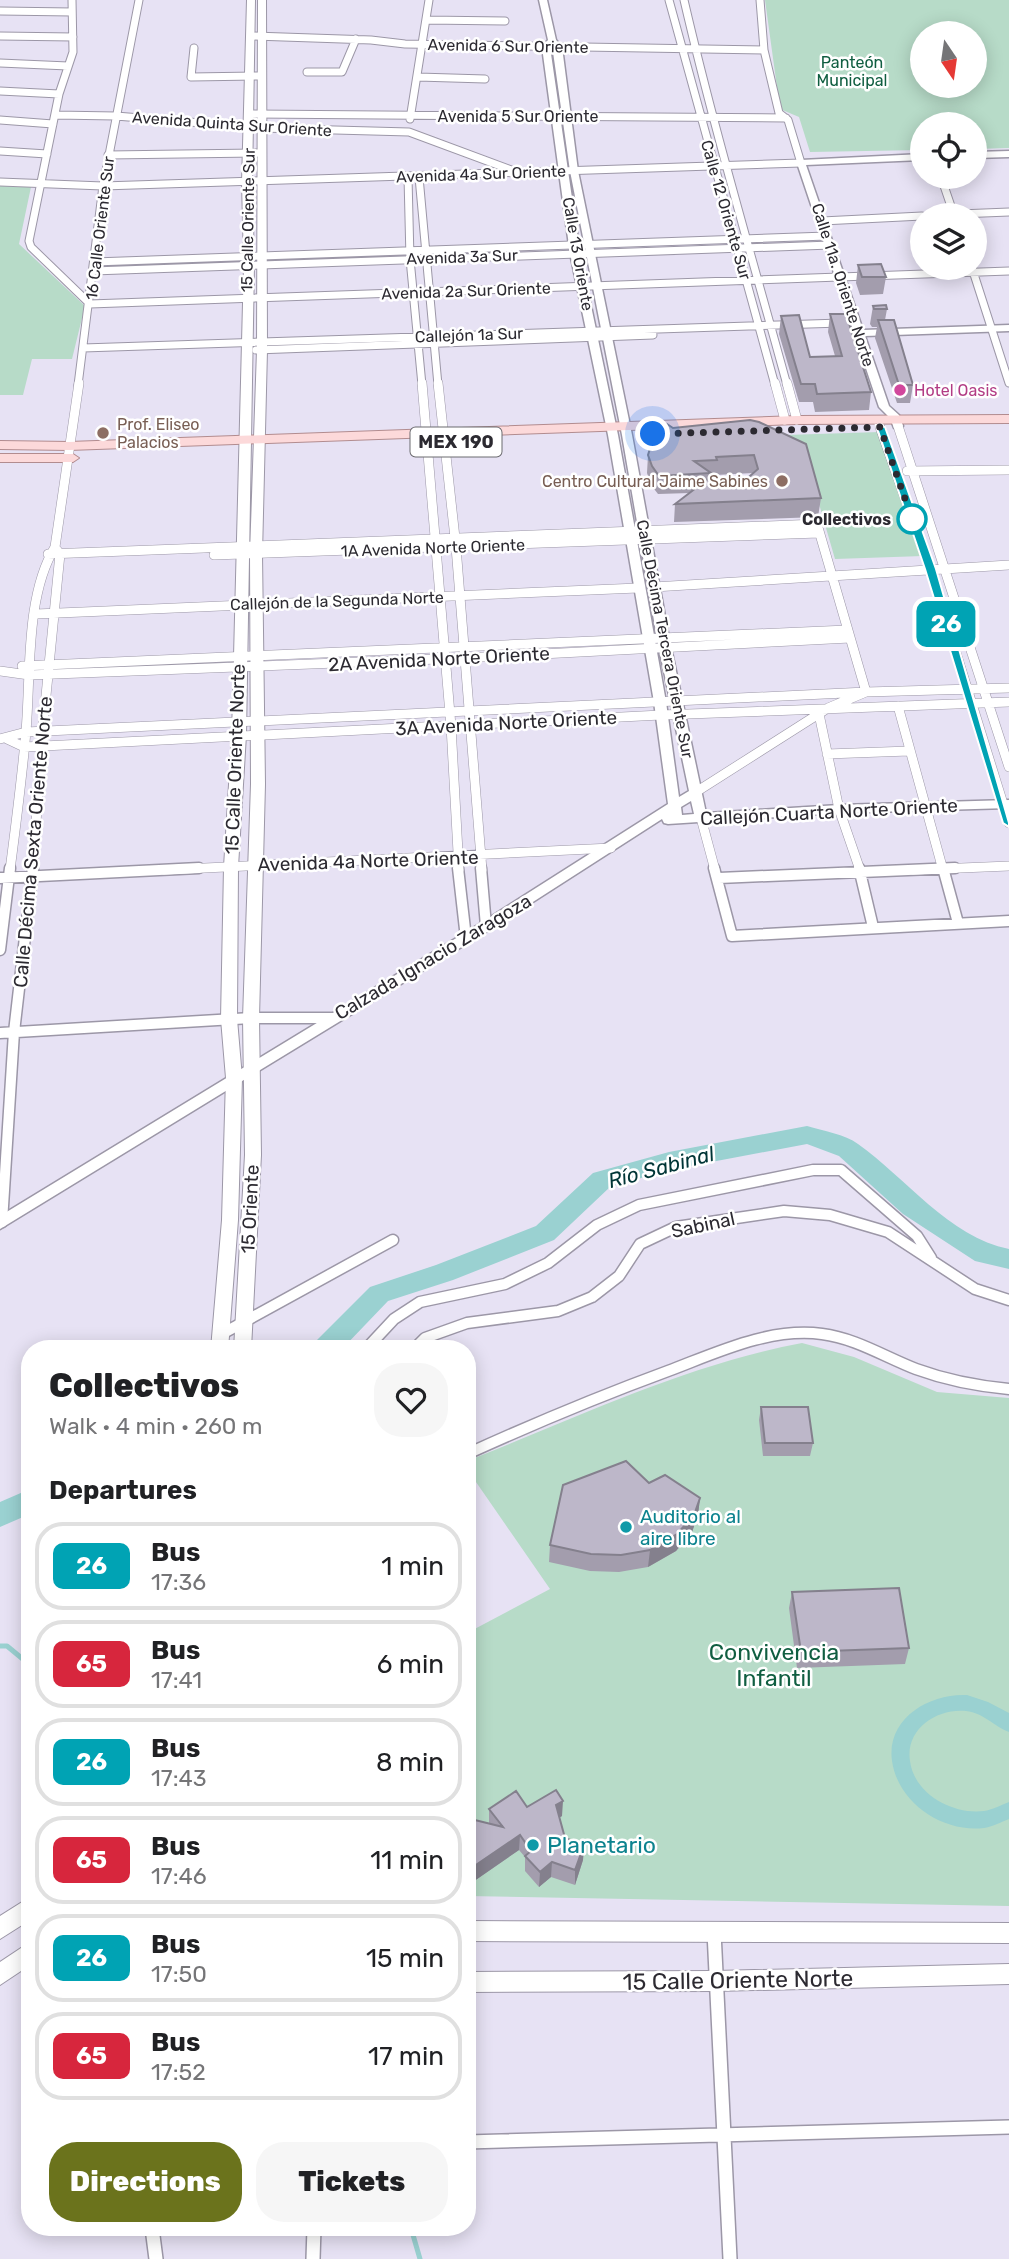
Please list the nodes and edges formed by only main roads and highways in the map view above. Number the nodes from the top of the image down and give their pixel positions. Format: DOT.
graph roads {
  1 [pos="251,0"];
  2 [pos="262,0"];
  3 [pos="258,37"];
  4 [pos="255,112"];
  5 [pos="880,417"];
  6 [pos="1009,419"];
  7 [pos="626,431"];
  8 [pos="0,445"];
  9 [pos="259,445"];
  10 [pos="244,446"];
  11 [pos="68,452"];
  12 [pos="0,458"];
  13 [pos="249,550"];
  14 [pos="251,1068"];
  15 [pos="234,1078"];
  16 [pos="220,1340"];
  17 [pos="243,1340"];
  18 [pos="21,1914"];
  19 [pos="0,1929"];
  20 [pos="476,1931"];
  21 [pos="1009,1933"];
  22 [pos="21,1959"];
  23 [pos="1009,1974"];
  24 [pos="0,1975"];
  25 [pos="476,1982"];
  1 -- 3 [label="main road, 15 Calle Oriente Sur"];
  2 -- 3 [label="main road, 15 Calle Oriente Sur"];
  3 -- 4 [label="main road, 15 Calle Oriente Sur"];
  3 -- 4 [label="main road, 15 Calle Oriente Sur"];
  4 -- 9 [label="main road, 15 Calle Oriente Sur"];
  4 -- 10 [label="main road, 15 Calle Oriente Sur"];
  5 -- 6 [label="main road, MEX 190"];
  5 -- 7 [label="main road, MEX 190"];
  5 -- 7 [label="main road, MEX 190"];
  7 -- 9 [label="main road, MEX 190"];
  8 -- 11 [label="main road, MEX 190"];
  9 -- 10 [label="main road, MEX 190"];
  9 -- 13 [label="main road, 15 Calle Oriente Norte"];
  10 -- 11 [label="main road, MEX 190"];
  10 -- 13 [label="main road, 15 Calle Oriente Norte"];
  11 -- 12 [label="main road, MEX 190"];
  13 -- 14 [label="main road, 15 Calle Oriente Norte"];
  13 -- 15 [label="main road, 15 Calle Oriente Norte"];
  14 -- 17 [label="main road, 15 Oriente"];
  15 -- 16 [label="main road, 15 Oriente"];
  18 -- 19 [label="main road"];
  20 -- 21 [label="main road"];
  22 -- 24 [label="main road"];
  23 -- 25 [label="main road, 15 Calle Oriente Norte"];
}
